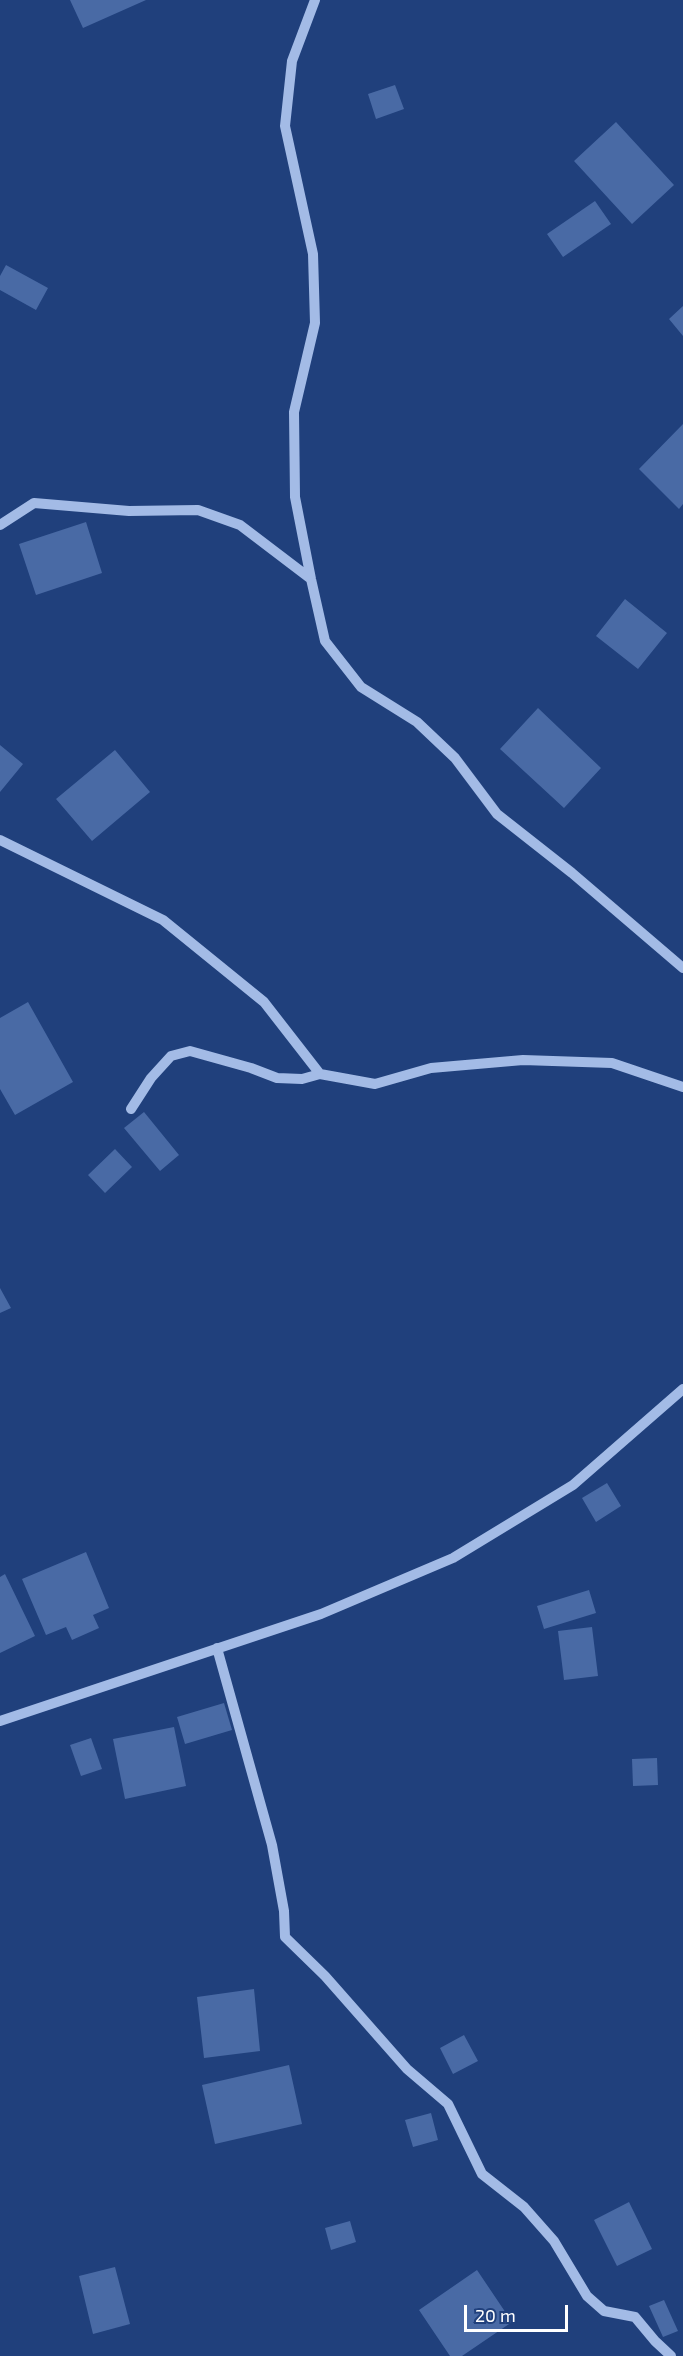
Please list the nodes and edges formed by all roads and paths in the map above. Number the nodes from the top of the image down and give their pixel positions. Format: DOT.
graph roads {
  1 [pos="315,0"];
  2 [pos="0,525"];
  3 [pos="311,579"];
  4 [pos="0,840"];
  5 [pos="683,968"];
  6 [pos="320,1074"];
  7 [pos="683,1087"];
  8 [pos="131,1109"];
  9 [pos="683,1389"];
  10 [pos="218,1648"];
  11 [pos="0,1721"];
  12 [pos="671,2356"];
  1 -- 3 [label="street"];
  2 -- 3 [label="street"];
  3 -- 5 [label="street"];
  4 -- 6 [label="street"];
  6 -- 7 [label="street"];
  6 -- 8 [label="street"];
  9 -- 10 [label="street"];
  10 -- 11 [label="street"];
  10 -- 12 [label="street"];
}
